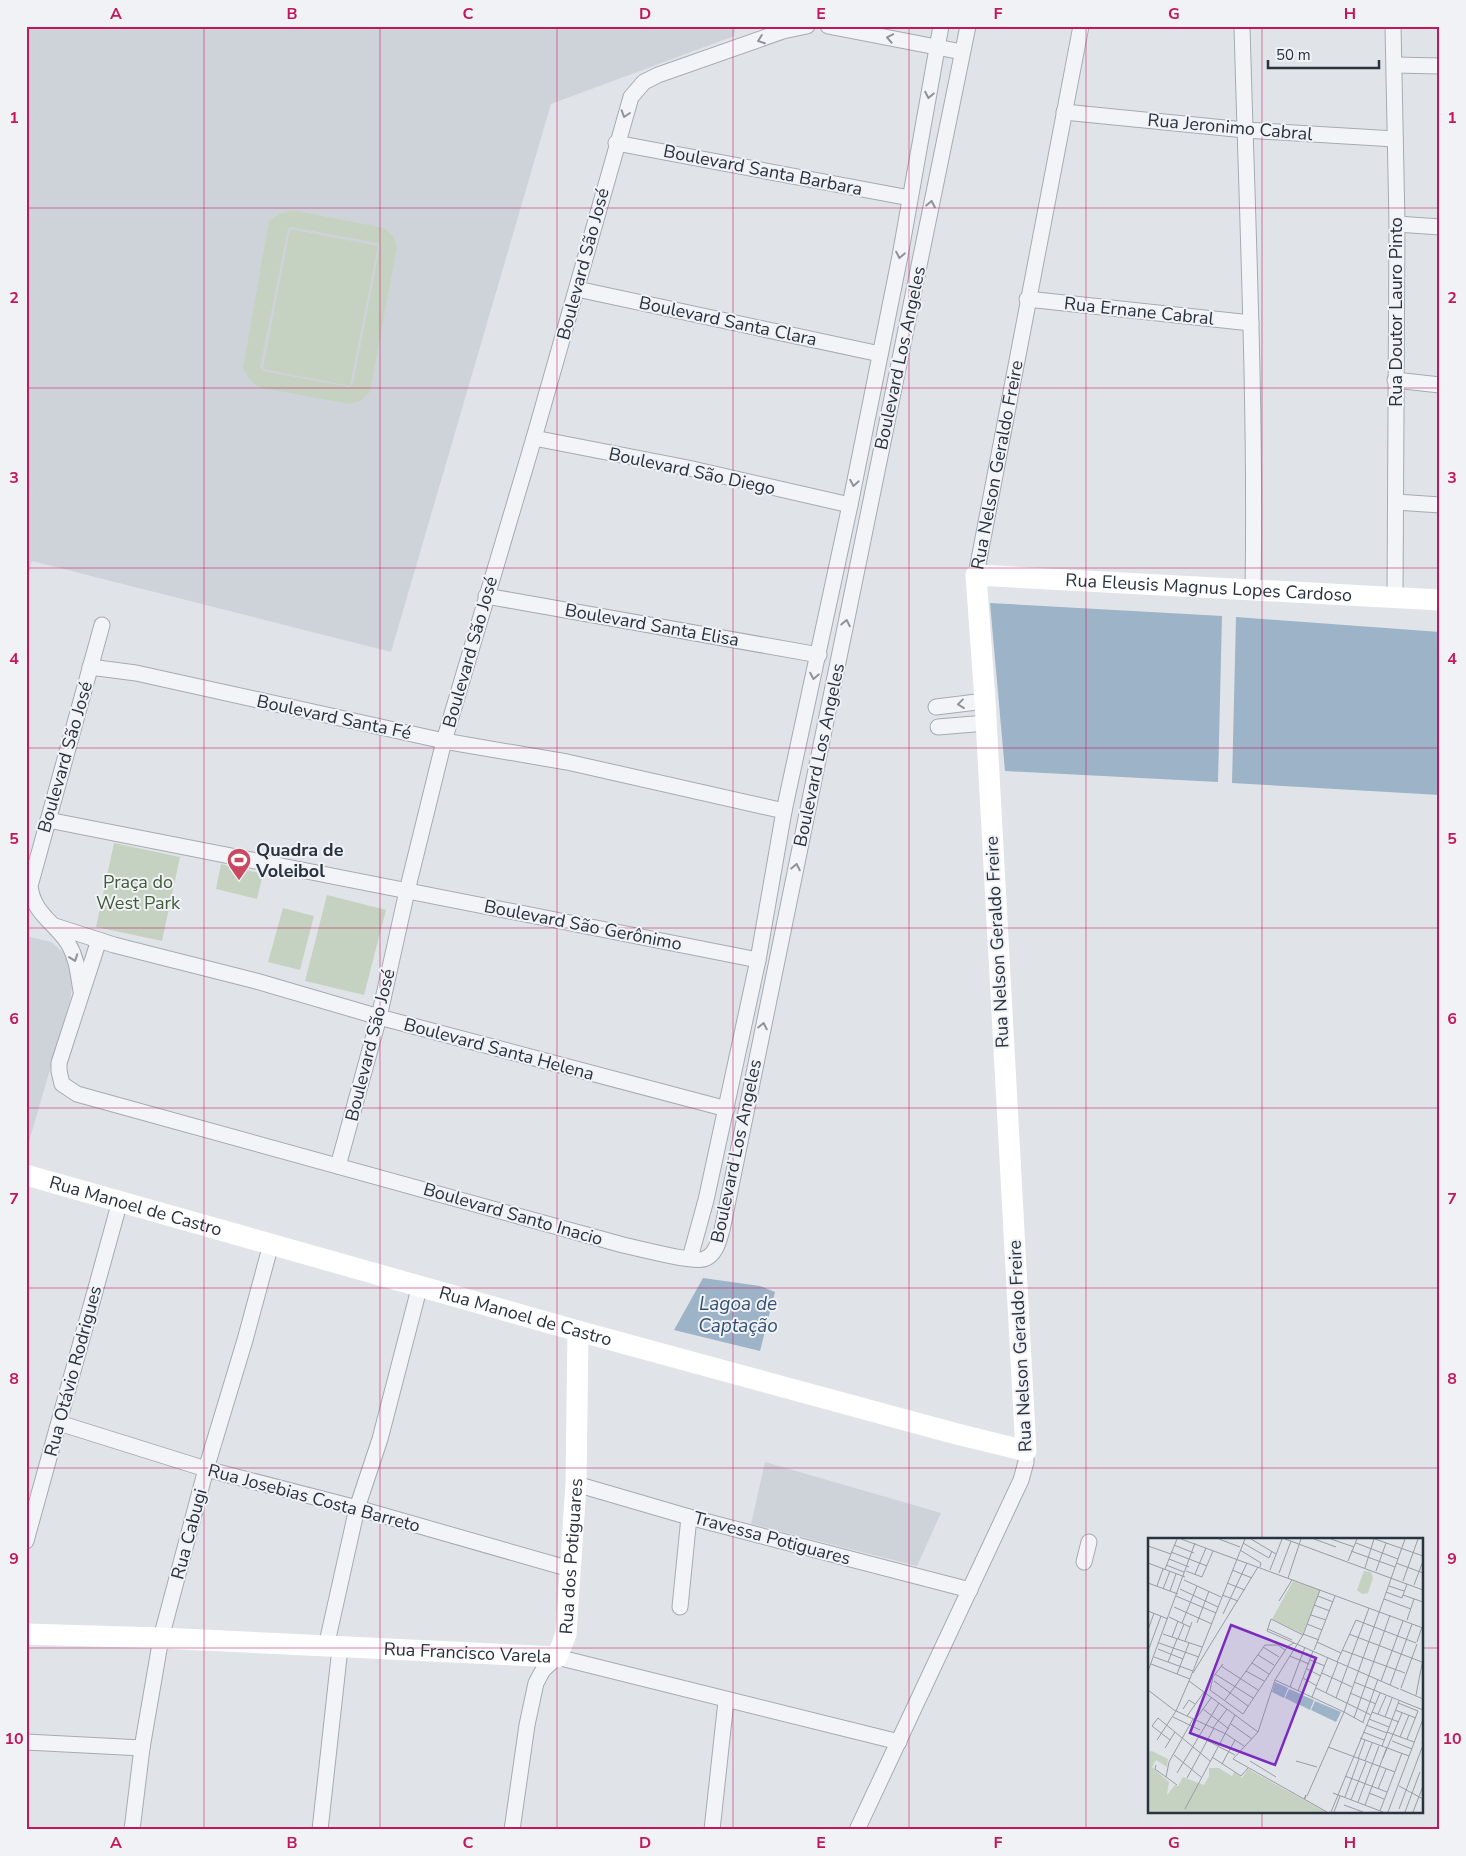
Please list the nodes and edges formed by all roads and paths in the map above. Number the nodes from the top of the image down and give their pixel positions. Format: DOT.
graph roads {
  1 [pos="807,26"];
  2 [pos="828,26"];
  3 [pos="941,26"];
  4 [pos="968,26"];
  5 [pos="1081,26"];
  6 [pos="1242,26"];
  7 [pos="1393,26"];
  8 [pos="938,47"];
  9 [pos="962,52"];
  10 [pos="1394,64"];
  11 [pos="1440,66"];
  12 [pos="1064,112"];
  13 [pos="1245,130"];
  14 [pos="1396,139"];
  15 [pos="616,143"];
  16 [pos="910,198"];
  17 [pos="1397,224"];
  18 [pos="1440,227"];
  19 [pos="577,289"];
  20 [pos="1027,299"];
  21 [pos="1251,324"];
  22 [pos="880,354"];
  23 [pos="1395,380"];
  24 [pos="1440,385"];
  25 [pos="870,401"];
  26 [pos="890,404"];
  27 [pos="534,438"];
  28 [pos="858,458"];
  29 [pos="879,458"];
  30 [pos="1396,502"];
  31 [pos="850,505"];
  32 [pos="1440,505"];
  33 [pos="976,576"];
  34 [pos="1252,590"];
  35 [pos="486,596"];
  36 [pos="1395,597"];
  37 [pos="1440,600"];
  38 [pos="102,625"];
  39 [pos="819,655"];
  40 [pos="90,666"];
  41 [pos="810,701"];
  42 [pos="985,701"];
  43 [pos="830,705"];
  44 [pos="936,707"];
  45 [pos="986,723"];
  46 [pos="938,727"];
  47 [pos="444,741"];
  48 [pos="796,761"];
  49 [pos="816,764"];
  50 [pos="784,811"];
  51 [pos="48,820"];
  52 [pos="407,891"];
  53 [pos="55,926"];
  54 [pos="99,940"];
  55 [pos="758,960"];
  56 [pos="81,995"];
  57 [pos="379,1017"];
  58 [pos="726,1109"];
  59 [pos="338,1166"];
  60 [pos="26,1175"];
  61 [pos="706,1200"];
  62 [pos="120,1201"];
  63 [pos="726,1207"];
  64 [pos="271,1244"];
  65 [pos="690,1258"];
  66 [pos="420,1285"];
  67 [pos="578,1331"];
  68 [pos="59,1423"];
  69 [pos="1026,1451"];
  70 [pos="206,1469"];
  71 [pos="576,1484"];
  72 [pos="358,1508"];
  73 [pos="689,1516"];
  74 [pos="26,1541"];
  75 [pos="1089,1542"];
  76 [pos="1084,1562"];
  77 [pos="570,1569"];
  78 [pos="970,1590"];
  79 [pos="680,1607"];
  80 [pos="26,1634"];
  81 [pos="161,1638"];
  82 [pos="333,1647"];
  83 [pos="556,1657"];
  84 [pos="726,1701"];
  85 [pos="26,1742"];
  86 [pos="899,1742"];
  87 [pos="142,1748"];
  88 [pos="132,1830"];
  89 [pos="320,1830"];
  90 [pos="512,1830"];
  91 [pos="712,1830"];
  92 [pos="858,1830"];
  1 -- 15 [label="street, Boulevard São José, one-way"];
  8 -- 2 [label="street, one-way"];
  3 -- 8 [label="street, Boulevard Los Angeles"];
  4 -- 9 [label="street, Boulevard Los Angeles"];
  5 -- 12 [label="street, Rua Nelson Geraldo Freire"];
  6 -- 13 [label="street"];
  7 -- 10 [label="street, Rua Doutor Lauro Pinto"];
  8 -- 9 [label="street"];
  8 -- 16 [label="street, Boulevard Los Angeles, one-way"];
  26 -- 9 [label="street, Boulevard Los Angeles, one-way"];
  10 -- 11 [label="street"];
  10 -- 14 [label="street, Rua Doutor Lauro Pinto"];
  12 -- 13 [label="street, Rua Jeronimo Cabral"];
  12 -- 20 [label="street, Rua Nelson Geraldo Freire"];
  13 -- 14 [label="street, Rua Jeronimo Cabral"];
  13 -- 21 [label="street"];
  14 -- 17 [label="street, Rua Doutor Lauro Pinto"];
  15 -- 16 [label="street, Boulevard Santa Barbara"];
  15 -- 19 [label="street, Boulevard São José"];
  16 -- 22 [label="street, Boulevard Los Angeles, one-way"];
  17 -- 18 [label="street"];
  17 -- 23 [label="street, Rua Doutor Lauro Pinto"];
  19 -- 22 [label="street, Boulevard Santa Clara"];
  19 -- 27 [label="street, Boulevard São José"];
  20 -- 21 [label="street, Rua Ernane Cabral"];
  20 -- 33 [label="street, Rua Nelson Geraldo Freire"];
  21 -- 34 [label="street"];
  22 -- 25 [label="street, Boulevard Los Angeles"];
  23 -- 24 [label="street"];
  23 -- 30 [label="street, Rua Doutor Lauro Pinto"];
  25 -- 26 [label="street"];
  25 -- 28 [label="street, Boulevard Los Angeles"];
  26 -- 29 [label="street, Boulevard Los Angeles"];
  27 -- 31 [label="street, Boulevard São Diego"];
  27 -- 35 [label="street, Boulevard São José"];
  28 -- 29 [label="street"];
  28 -- 31 [label="street, Boulevard Los Angeles, one-way"];
  43 -- 29 [label="street, Boulevard Los Angeles, one-way"];
  30 -- 32 [label="street"];
  30 -- 36 [label="street, Rua Doutor Lauro Pinto"];
  31 -- 39 [label="street, Boulevard Los Angeles"];
  33 -- 34 [label="main road, Rua Eleusis Magnus Lopes Cardoso"];
  33 -- 42 [label="main road, Rua Nelson Geraldo Freire"];
  34 -- 36 [label="main road, Rua Eleusis Magnus Lopes Cardoso"];
  35 -- 39 [label="street, Boulevard Santa Elisa"];
  35 -- 47 [label="street, Boulevard São José"];
  36 -- 37 [label="main road, Rua Eleusis Magnus Lopes Cardoso"];
  38 -- 40 [label="street, Boulevard São José"];
  39 -- 41 [label="street, Boulevard Los Angeles, one-way"];
  40 -- 47 [label="street, Boulevard Santa Fé"];
  40 -- 51 [label="street, Boulevard São José"];
  41 -- 43 [label="street"];
  41 -- 48 [label="street, Boulevard Los Angeles"];
  42 -- 44 [label="street, one-way"];
  42 -- 45 [label="main road, Rua Nelson Geraldo Freire"];
  43 -- 49 [label="street, Boulevard Los Angeles"];
  45 -- 46 [label="street"];
  45 -- 69 [label="main road, Rua Nelson Geraldo Freire"];
  47 -- 50 [label="street, Boulevard Santa Fé"];
  47 -- 52 [label="street, Boulevard São José"];
  48 -- 49 [label="street"];
  48 -- 50 [label="street, Boulevard Los Angeles"];
  63 -- 49 [label="street, Boulevard Los Angeles, one-way"];
  50 -- 55 [label="street, Boulevard Los Angeles"];
  51 -- 52 [label="street"];
  51 -- 53 [label="street, Boulevard São José"];
  52 -- 55 [label="street, Boulevard São Gerônimo"];
  52 -- 57 [label="street, Boulevard São José"];
  53 -- 54 [label="street, Boulevard Santa Helena"];
  53 -- 56 [label="street, one-way"];
  54 -- 56 [label="street"];
  54 -- 57 [label="street, Boulevard Santa Helena"];
  55 -- 58 [label="street, Boulevard Los Angeles"];
  56 -- 59 [label="street"];
  57 -- 58 [label="street, Boulevard Santa Helena"];
  57 -- 59 [label="street, Boulevard São José"];
  58 -- 61 [label="street, Boulevard Los Angeles"];
  59 -- 65 [label="street, Boulevard Santo Inacio"];
  60 -- 62 [label="main road, Rua Manoel de Castro"];
  61 -- 63 [label="street"];
  61 -- 65 [label="street, Boulevard Los Angeles"];
  62 -- 64 [label="main road, Rua Manoel de Castro"];
  62 -- 68 [label="street, Rua Otávio Rodrigues"];
  63 -- 65 [label="street, Boulevard Los Angeles"];
  64 -- 66 [label="main road, Rua Manoel de Castro"];
  64 -- 70 [label="street, Rua Cabugi"];
  66 -- 67 [label="main road, Rua Manoel de Castro"];
  66 -- 72 [label="street"];
  67 -- 69 [label="main road, Rua Manoel de Castro"];
  67 -- 71 [label="main road, Rua dos Potiguares"];
  68 -- 70 [label="street, Rua Josebias Costa Barreto"];
  68 -- 74 [label="street, Rua Otávio Rodrigues"];
  69 -- 78 [label="street, Rua Nelson Geraldo Freire"];
  70 -- 72 [label="street, Rua Josebias Costa Barreto"];
  70 -- 81 [label="street, Rua Cabugi"];
  71 -- 73 [label="street, Travessa Potiguares"];
  71 -- 77 [label="main road, Rua dos Potiguares"];
  72 -- 77 [label="street, Rua Josebias Costa Barreto"];
  72 -- 82 [label="street"];
  73 -- 78 [label="street, Travessa Potiguares"];
  73 -- 79 [label="street"];
  75 -- 76 [label="street"];
  77 -- 83 [label="main road, Rua dos Potiguares"];
  78 -- 86 [label="street, Rua Nelson Geraldo Freire"];
  80 -- 81 [label="main road, Rua Francisco Varela"];
  81 -- 82 [label="main road, Rua Francisco Varela"];
  81 -- 87 [label="street, Rua Cabugi"];
  82 -- 83 [label="main road, Rua Francisco Varela"];
  82 -- 89 [label="street"];
  83 -- 84 [label="street, Rua Francisco Varela"];
  83 -- 90 [label="street, Rua dos Potiguares"];
  84 -- 86 [label="street, Rua Francisco Varela"];
  84 -- 91 [label="street"];
  85 -- 87 [label="street"];
  86 -- 92 [label="street, Rua Nelson Geraldo Freire"];
  87 -- 88 [label="street, Rua Cabugi"];
}
